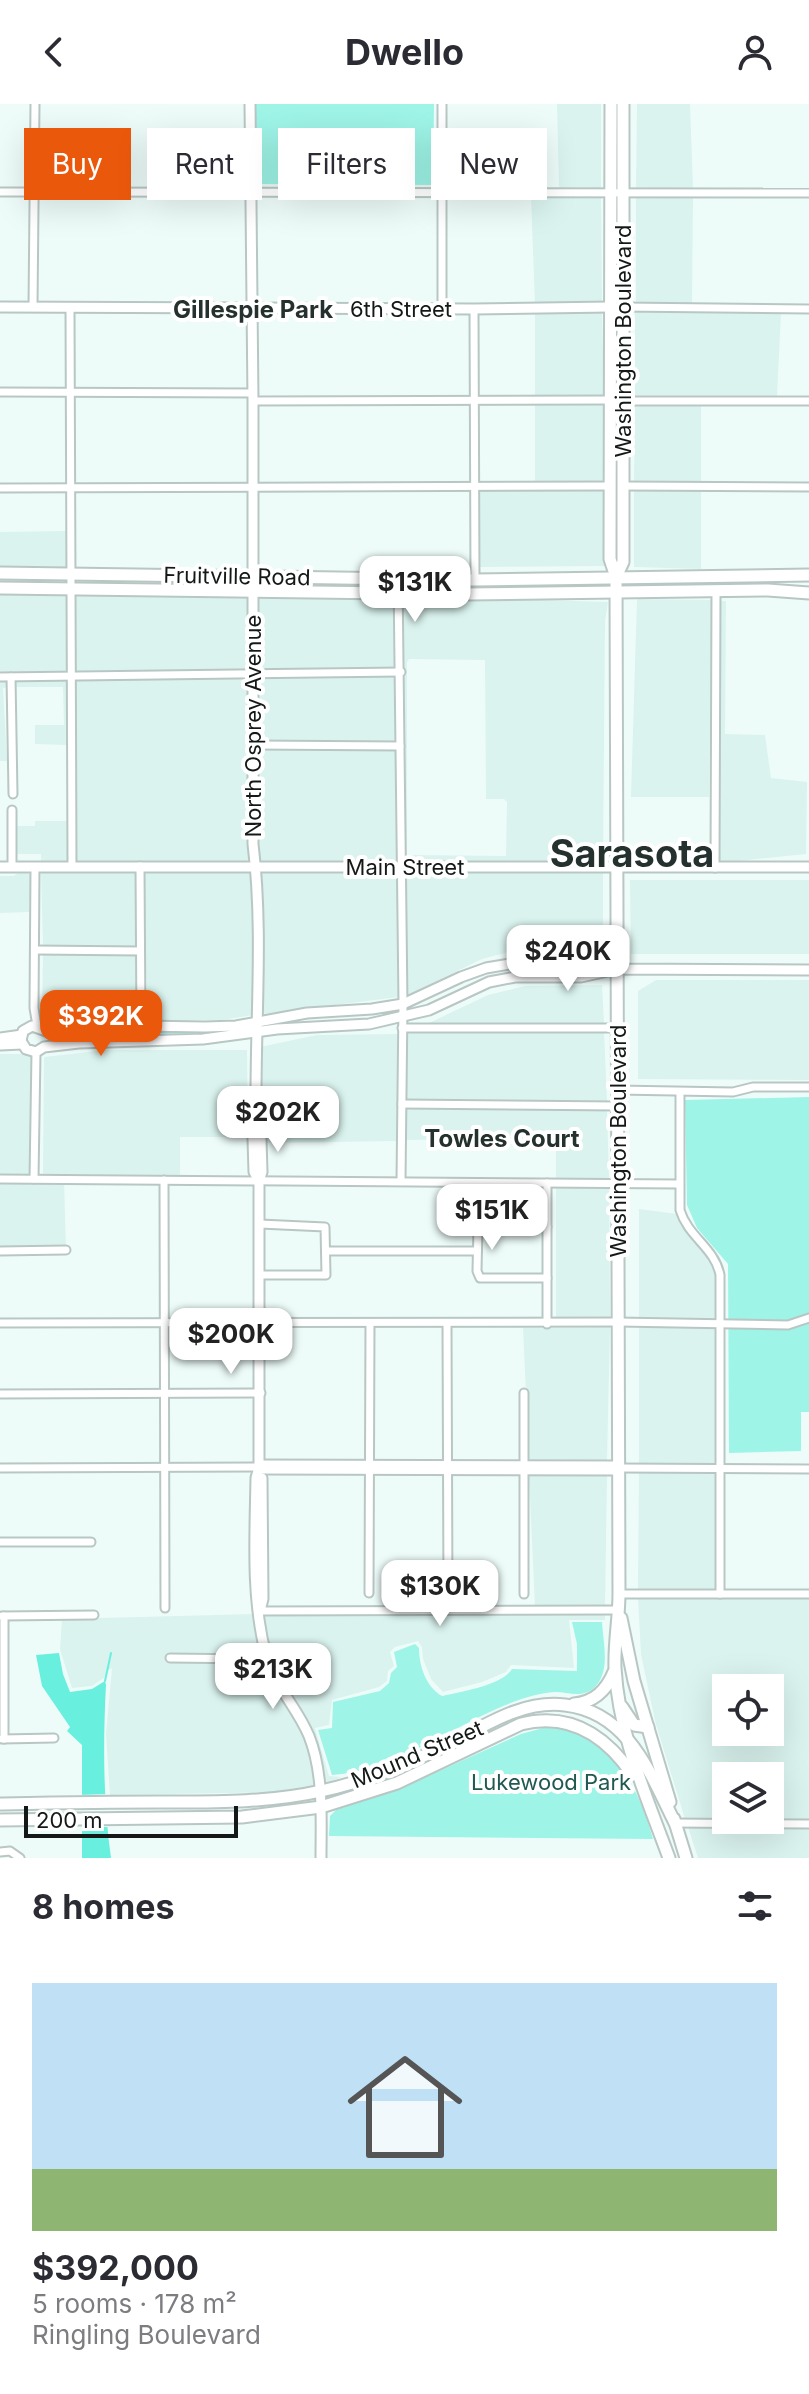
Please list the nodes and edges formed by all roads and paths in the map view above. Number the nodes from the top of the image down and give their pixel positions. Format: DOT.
graph roads {
  1 [pos="35,104"];
  2 [pos="250,104"];
  3 [pos="442,104"];
  4 [pos="611,104"];
  5 [pos="623,104"];
  6 [pos="35,128"];
  7 [pos="250,128"];
  8 [pos="442,128"];
  9 [pos="0,192"];
  10 [pos="24,192"];
  11 [pos="262,192"];
  12 [pos="431,192"];
  13 [pos="547,192"];
  14 [pos="617,192"];
  15 [pos="809,193"];
  16 [pos="35,200"];
  17 [pos="251,200"];
  18 [pos="442,200"];
  19 [pos="0,307"];
  20 [pos="33,307"];
  21 [pos="70,307"];
  22 [pos="616,307"];
  23 [pos="252,309"];
  24 [pos="442,309"];
  25 [pos="474,309"];
  26 [pos="809,309"];
  27 [pos="0,392"];
  28 [pos="71,392"];
  29 [pos="253,397"];
  30 [pos="616,400"];
  31 [pos="474,401"];
  32 [pos="809,401"];
  33 [pos="617,486"];
  34 [pos="474,487"];
  35 [pos="809,487"];
  36 [pos="0,488"];
  37 [pos="71,488"];
  38 [pos="254,488"];
  39 [pos="0,573"];
  40 [pos="71,574"];
  41 [pos="809,575"];
  42 [pos="253,576"];
  43 [pos="616,577"];
  44 [pos="398,578"];
  45 [pos="475,580"];
  46 [pos="0,588"];
  47 [pos="71,588"];
  48 [pos="253,590"];
  49 [pos="716,591"];
  50 [pos="399,592"];
  51 [pos="616,592"];
  52 [pos="809,593"];
  53 [pos="401,672"];
  54 [pos="252,673"];
  55 [pos="72,675"];
  56 [pos="0,677"];
  57 [pos="11,677"];
  58 [pos="252,745"];
  59 [pos="400,746"];
  60 [pos="13,794"];
  61 [pos="12,810"];
  62 [pos="72,866"];
  63 [pos="140,866"];
  64 [pos="617,866"];
  65 [pos="0,867"];
  66 [pos="12,867"];
  67 [pos="35,867"];
  68 [pos="256,867"];
  69 [pos="400,867"];
  70 [pos="809,867"];
  71 [pos="715,868"];
  72 [pos="35,950"];
  73 [pos="140,951"];
  74 [pos="617,969"];
  75 [pos="809,970"];
  76 [pos="403,1004"];
  77 [pos="402,1023"];
  78 [pos="141,1026"];
  79 [pos="256,1027"];
  80 [pos="617,1028"];
  81 [pos="41,1029"];
  82 [pos="0,1038"];
  83 [pos="22,1039"];
  84 [pos="0,1045"];
  85 [pos="40,1049"];
  86 [pos="809,1087"];
  87 [pos="617,1090"];
  88 [pos="680,1092"];
  89 [pos="402,1104"];
  90 [pos="617,1106"];
  91 [pos="0,1179"];
  92 [pos="34,1179"];
  93 [pos="164,1180"];
  94 [pos="259,1181"];
  95 [pos="401,1181"];
  96 [pos="547,1183"];
  97 [pos="618,1183"];
  98 [pos="679,1184"];
  99 [pos="260,1224"];
  100 [pos="547,1227"];
  101 [pos="66,1250"];
  102 [pos="0,1251"];
  103 [pos="327,1251"];
  104 [pos="477,1251"];
  105 [pos="260,1275"];
  106 [pos="547,1278"];
  107 [pos="809,1318"];
  108 [pos="618,1322"];
  109 [pos="0,1323"];
  110 [pos="165,1323"];
  111 [pos="260,1323"];
  112 [pos="370,1323"];
  113 [pos="447,1323"];
  114 [pos="547,1324"];
  115 [pos="721,1324"];
  116 [pos="261,1393"];
  117 [pos="524,1393"];
  118 [pos="0,1394"];
  119 [pos="165,1394"];
  120 [pos="259,1467"];
  121 [pos="370,1467"];
  122 [pos="0,1468"];
  123 [pos="165,1468"];
  124 [pos="448,1468"];
  125 [pos="525,1468"];
  126 [pos="619,1468"];
  127 [pos="722,1469"];
  128 [pos="809,1469"];
  129 [pos="0,1542"];
  130 [pos="91,1542"];
  131 [pos="369,1593"];
  132 [pos="524,1594"];
  133 [pos="619,1594"];
  134 [pos="720,1594"];
  135 [pos="809,1594"];
  136 [pos="448,1596"];
  137 [pos="165,1608"];
  138 [pos="619,1610"];
  139 [pos="260,1611"];
  140 [pos="94,1615"];
  141 [pos="2,1616"];
  142 [pos="170,1658"];
  143 [pos="267,1659"];
  144 [pos="615,1668"];
  145 [pos="619,1703"];
  146 [pos="566,1705"];
  147 [pos="648,1727"];
  148 [pos="624,1733"];
  149 [pos="54,1738"];
  150 [pos="2,1739"];
  151 [pos="639,1784"];
  152 [pos="320,1791"];
  153 [pos="226,1801"];
  154 [pos="192,1802"];
  155 [pos="0,1804"];
  156 [pos="321,1807"];
  157 [pos="172,1818"];
  158 [pos="202,1818"];
  159 [pos="0,1820"];
  160 [pos="675,1823"];
  161 [pos="809,1824"];
  162 [pos="0,1852"];
  163 [pos="20,1858"];
  164 [pos="321,1858"];
  165 [pos="669,1858"];
  166 [pos="686,1858"];
  1 -- 6 [label="street"];
  2 -- 7 [label="street, North Osprey Avenue"];
  3 -- 8 [label="street"];
  4 -- 14 [label="main road, Washington Boulevard"];
  5 -- 14 [label="main road, Washington Boulevard"];
  9 -- 10 [label="street"];
  11 -- 12 [label="street"];
  13 -- 14 [label="street"];
  14 -- 15 [label="street"];
  14 -- 22 [label="main road, Washington Boulevard"];
  16 -- 20 [label="street"];
  17 -- 23 [label="street, North Osprey Avenue"];
  18 -- 24 [label="street"];
  19 -- 20 [label="street, 6th Street"];
  20 -- 21 [label="street, 6th Street"];
  21 -- 23 [label="street, 6th Street"];
  21 -- 28 [label="street"];
  22 -- 25 [label="street, 6th Street"];
  22 -- 26 [label="street, 6th Street"];
  22 -- 30 [label="main road, Washington Boulevard"];
  22 -- 30 [label="main road, Washington Boulevard"];
  23 -- 24 [label="street, 6th Street"];
  23 -- 29 [label="street, North Osprey Avenue"];
  24 -- 25 [label="street, 6th Street"];
  25 -- 31 [label="street"];
  27 -- 28 [label="street"];
  28 -- 29 [label="street"];
  28 -- 37 [label="street"];
  29 -- 31 [label="street"];
  29 -- 38 [label="street, North Osprey Avenue"];
  30 -- 31 [label="street"];
  30 -- 32 [label="street"];
  30 -- 33 [label="main road, Washington Boulevard"];
  31 -- 34 [label="street"];
  33 -- 34 [label="street"];
  33 -- 35 [label="street"];
  33 -- 43 [label="main road, Washington Boulevard"];
  34 -- 38 [label="street"];
  34 -- 45 [label="street"];
  36 -- 37 [label="street"];
  37 -- 38 [label="street"];
  37 -- 40 [label="street"];
  38 -- 42 [label="street, North Osprey Avenue"];
  39 -- 40 [label="main road, Fruitville Road"];
  40 -- 42 [label="main road, Fruitville Road"];
  40 -- 47 [label="street"];
  41 -- 43 [label="main road, Fruitville Road"];
  42 -- 44 [label="main road, Fruitville Road"];
  42 -- 48 [label="street, North Osprey Avenue"];
  43 -- 45 [label="main road, Fruitville Road"];
  43 -- 51 [label="main road, Washington Boulevard"];
  44 -- 45 [label="main road, Fruitville Road"];
  44 -- 50 [label="street"];
  46 -- 47 [label="main road, Fruitville Road"];
  47 -- 48 [label="main road, Fruitville Road"];
  47 -- 55 [label="street"];
  48 -- 50 [label="main road, Fruitville Road"];
  48 -- 54 [label="street, North Osprey Avenue"];
  49 -- 51 [label="main road, Fruitville Road"];
  49 -- 52 [label="main road, Fruitville Road"];
  49 -- 71 [label="street"];
  50 -- 51 [label="main road, Fruitville Road"];
  50 -- 53 [label="street"];
  51 -- 64 [label="main road, Washington Boulevard"];
  53 -- 54 [label="street"];
  53 -- 59 [label="street"];
  54 -- 55 [label="street"];
  54 -- 58 [label="street, North Osprey Avenue"];
  55 -- 57 [label="street"];
  55 -- 62 [label="street"];
  56 -- 57 [label="street"];
  57 -- 60 [label="street"];
  58 -- 59 [label="street"];
  58 -- 68 [label="street, North Osprey Avenue"];
  59 -- 69 [label="street"];
  61 -- 66 [label="street"];
  62 -- 63 [label="street, Main Street"];
  62 -- 67 [label="street, Main Street"];
  63 -- 68 [label="street, Main Street"];
  63 -- 73 [label="street"];
  64 -- 69 [label="street, Main Street"];
  64 -- 71 [label="street, Main Street"];
  64 -- 74 [label="main road, Washington Boulevard"];
  65 -- 66 [label="street, Main Street"];
  66 -- 67 [label="street, Main Street"];
  67 -- 72 [label="street"];
  68 -- 69 [label="street, Main Street"];
  68 -- 79 [label="street, North Osprey Avenue"];
  69 -- 76 [label="street"];
  70 -- 71 [label="street, Main Street"];
  72 -- 73 [label="street"];
  72 -- 81 [label="street"];
  73 -- 78 [label="street"];
  74 -- 75 [label="street"];
  74 -- 76 [label="street"];
  74 -- 77 [label="street"];
  74 -- 80 [label="main road, Washington Boulevard"];
  76 -- 77 [label="street"];
  76 -- 79 [label="street"];
  77 -- 79 [label="street"];
  77 -- 80 [label="street"];
  77 -- 89 [label="street"];
  78 -- 79 [label="street"];
  78 -- 81 [label="street"];
  79 -- 85 [label="street"];
  79 -- 94 [label="street, North Osprey Avenue"];
  80 -- 87 [label="main road, Washington Boulevard"];
  81 -- 83 [label="street"];
  81 -- 85 [label="street"];
  82 -- 83 [label="street"];
  83 -- 84 [label="street"];
  83 -- 85 [label="street"];
  85 -- 92 [label="street"];
  86 -- 88 [label="street"];
  87 -- 88 [label="street"];
  87 -- 90 [label="main road, Washington Boulevard"];
  88 -- 98 [label="street"];
  89 -- 90 [label="street"];
  89 -- 95 [label="street"];
  90 -- 97 [label="main road, Washington Boulevard"];
  91 -- 92 [label="street"];
  92 -- 93 [label="street"];
  93 -- 94 [label="street"];
  93 -- 110 [label="street"];
  94 -- 95 [label="street"];
  94 -- 99 [label="street, North Osprey Avenue"];
  95 -- 96 [label="street"];
  96 -- 97 [label="street"];
  96 -- 100 [label="street"];
  97 -- 98 [label="street"];
  97 -- 108 [label="main road, Washington Boulevard"];
  98 -- 115 [label="street"];
  99 -- 103 [label="street"];
  99 -- 105 [label="street, North Osprey Avenue"];
  100 -- 104 [label="street"];
  100 -- 106 [label="street"];
  101 -- 102 [label="street"];
  103 -- 104 [label="street"];
  103 -- 105 [label="street"];
  104 -- 106 [label="street"];
  105 -- 111 [label="street, North Osprey Avenue"];
  106 -- 114 [label="street"];
  107 -- 115 [label="street"];
  108 -- 114 [label="street"];
  108 -- 115 [label="street"];
  108 -- 126 [label="main road, Washington Boulevard"];
  109 -- 110 [label="street"];
  110 -- 111 [label="street"];
  110 -- 119 [label="street"];
  111 -- 112 [label="street"];
  111 -- 116 [label="street, North Osprey Avenue"];
  112 -- 113 [label="street"];
  112 -- 121 [label="street"];
  113 -- 114 [label="street"];
  113 -- 124 [label="street"];
  115 -- 127 [label="street"];
  116 -- 119 [label="street"];
  116 -- 120 [label="street, North Osprey Avenue"];
  117 -- 125 [label="street"];
  118 -- 119 [label="street"];
  119 -- 123 [label="street"];
  120 -- 121 [label="street"];
  120 -- 123 [label="street"];
  120 -- 139 [label="street, North Osprey Avenue"];
  121 -- 124 [label="street"];
  121 -- 131 [label="street"];
  122 -- 123 [label="street"];
  123 -- 137 [label="street"];
  124 -- 125 [label="street"];
  124 -- 136 [label="street"];
  125 -- 126 [label="street"];
  125 -- 132 [label="street"];
  126 -- 127 [label="street"];
  126 -- 133 [label="main road, Washington Boulevard"];
  127 -- 128 [label="street"];
  127 -- 134 [label="street"];
  129 -- 130 [label="street"];
  133 -- 134 [label="street"];
  133 -- 138 [label="main road, Washington Boulevard"];
  134 -- 135 [label="street"];
  138 -- 139 [label="street"];
  138 -- 144 [label="main road, Washington Boulevard"];
  138 -- 147 [label="main road, Washington Boulevard"];
  139 -- 143 [label="street, North Osprey Avenue"];
  140 -- 141 [label="street"];
  141 -- 150 [label="street"];
  142 -- 143 [label="street"];
  143 -- 152 [label="street, North Osprey Avenue"];
  144 -- 145 [label="main road, Washington Boulevard"];
  144 -- 146 [label="main road"];
  145 -- 147 [label="main road"];
  145 -- 148 [label="main road, Washington Boulevard"];
  146 -- 148 [label="main road, Mound Street"];
  146 -- 152 [label="main road, Mound Street"];
  147 -- 160 [label="main road, Washington Boulevard"];
  148 -- 151 [label="main road, Washington Boulevard"];
  148 -- 160 [label="main road, Mound Street"];
  149 -- 150 [label="street"];
  151 -- 156 [label="main road, Mound Street"];
  151 -- 165 [label="main road"];
  152 -- 153 [label="main road, Mound Street"];
  152 -- 156 [label="street, North Osprey Avenue"];
  153 -- 154 [label="main road, Mound Street"];
  153 -- 158 [label="main road"];
  154 -- 155 [label="main road, Mound Street"];
  154 -- 157 [label="main road"];
  156 -- 158 [label="main road, Mound Street"];
  156 -- 164 [label="street, North Osprey Avenue"];
  157 -- 158 [label="main road, Mound Street"];
  157 -- 159 [label="main road, Mound Street"];
  160 -- 161 [label="street"];
  160 -- 166 [label="main road"];
  162 -- 163 [label="street"];
}
